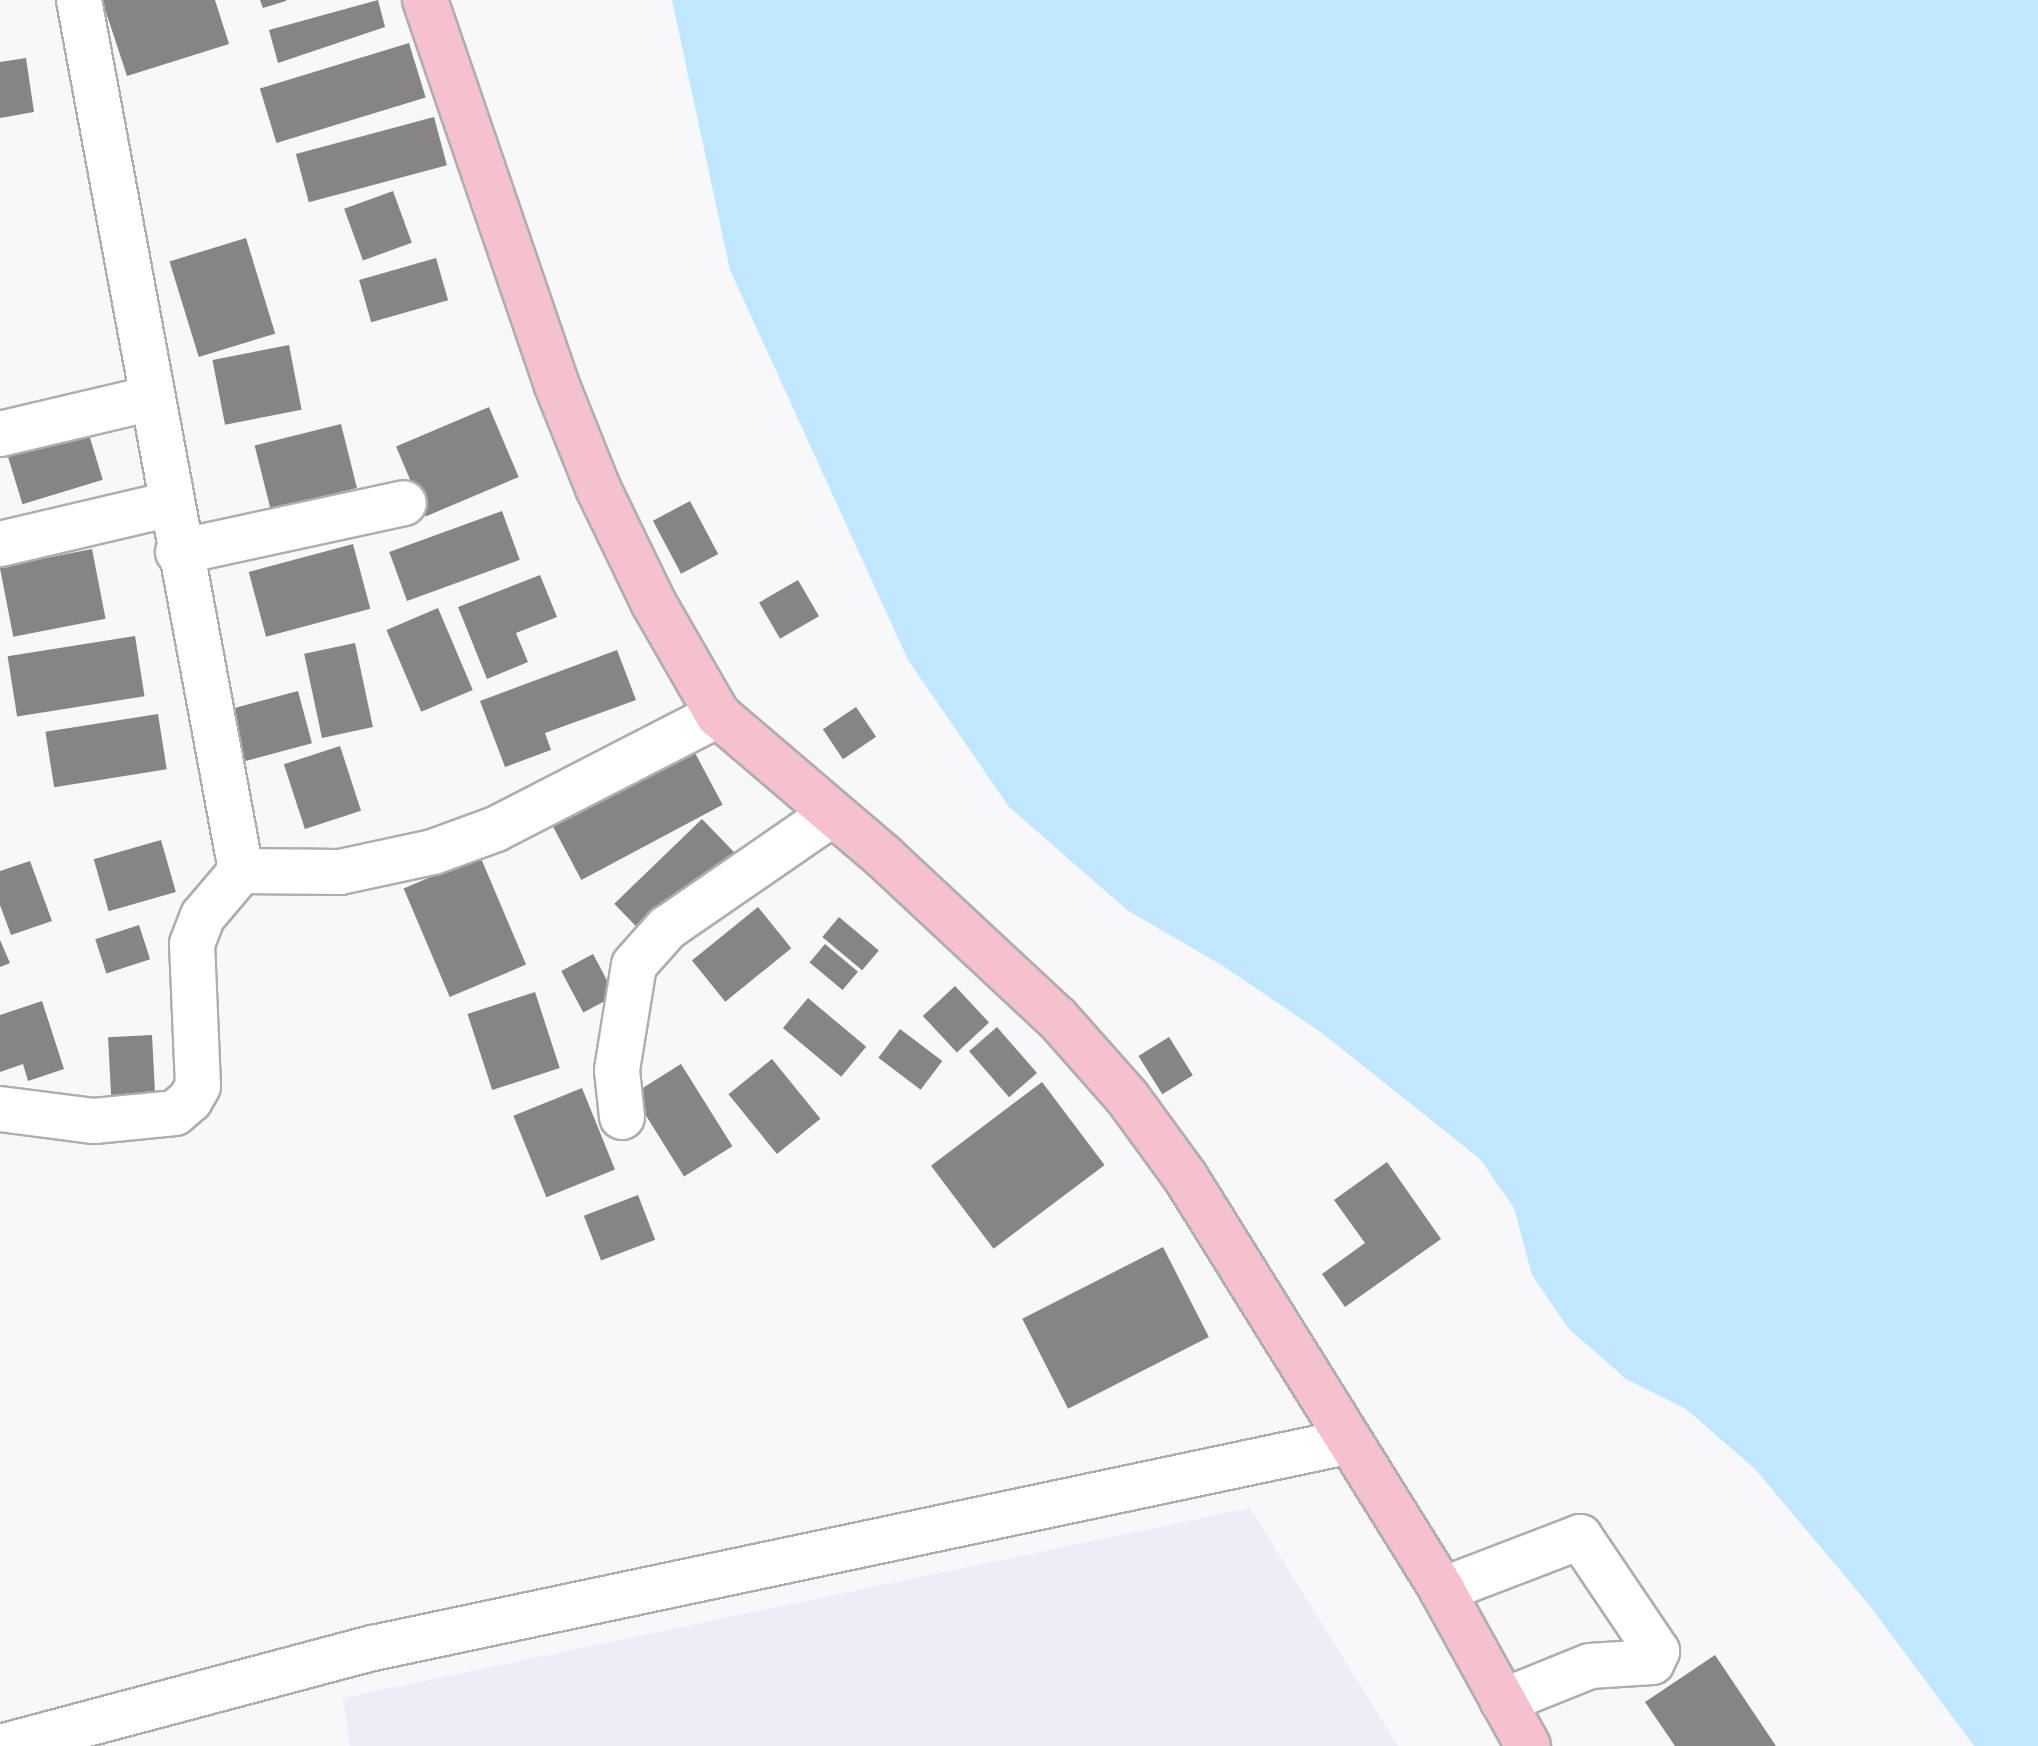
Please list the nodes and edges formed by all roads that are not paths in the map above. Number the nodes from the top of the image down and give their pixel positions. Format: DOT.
graph roads {
  1 [pos="79,0"];
  2 [pos="425,0"];
  3 [pos="152,398"];
  4 [pos="0,434"];
  5 [pos="404,503"];
  6 [pos="170,504"];
  7 [pos="0,544"];
  8 [pos="178,552"];
  9 [pos="718,715"];
  10 [pos="832,814"];
  11 [pos="241,871"];
  12 [pos="0,1109"];
  13 [pos="622,1117"];
  14 [pos="1346,1442"];
  15 [pos="1442,1590"];
  16 [pos="1503,1701"];
  17 [pos="4,1746"];
  18 [pos="1528,1746"];
  1 -- 3 [label="street"];
  2 -- 9 [label="highway"];
  3 -- 4 [label="street"];
  3 -- 6 [label="street"];
  5 -- 8 [label="street"];
  6 -- 7 [label="street"];
  6 -- 8 [label="street"];
  8 -- 11 [label="street"];
  9 -- 10 [label="highway"];
  9 -- 11 [label="street"];
  10 -- 13 [label="street"];
  10 -- 14 [label="highway"];
  11 -- 12 [label="street"];
  14 -- 15 [label="highway"];
  14 -- 17 [label="street"];
  15 -- 16 [label="highway"];
  15 -- 16 [label="street"];
  16 -- 18 [label="highway"];
}
